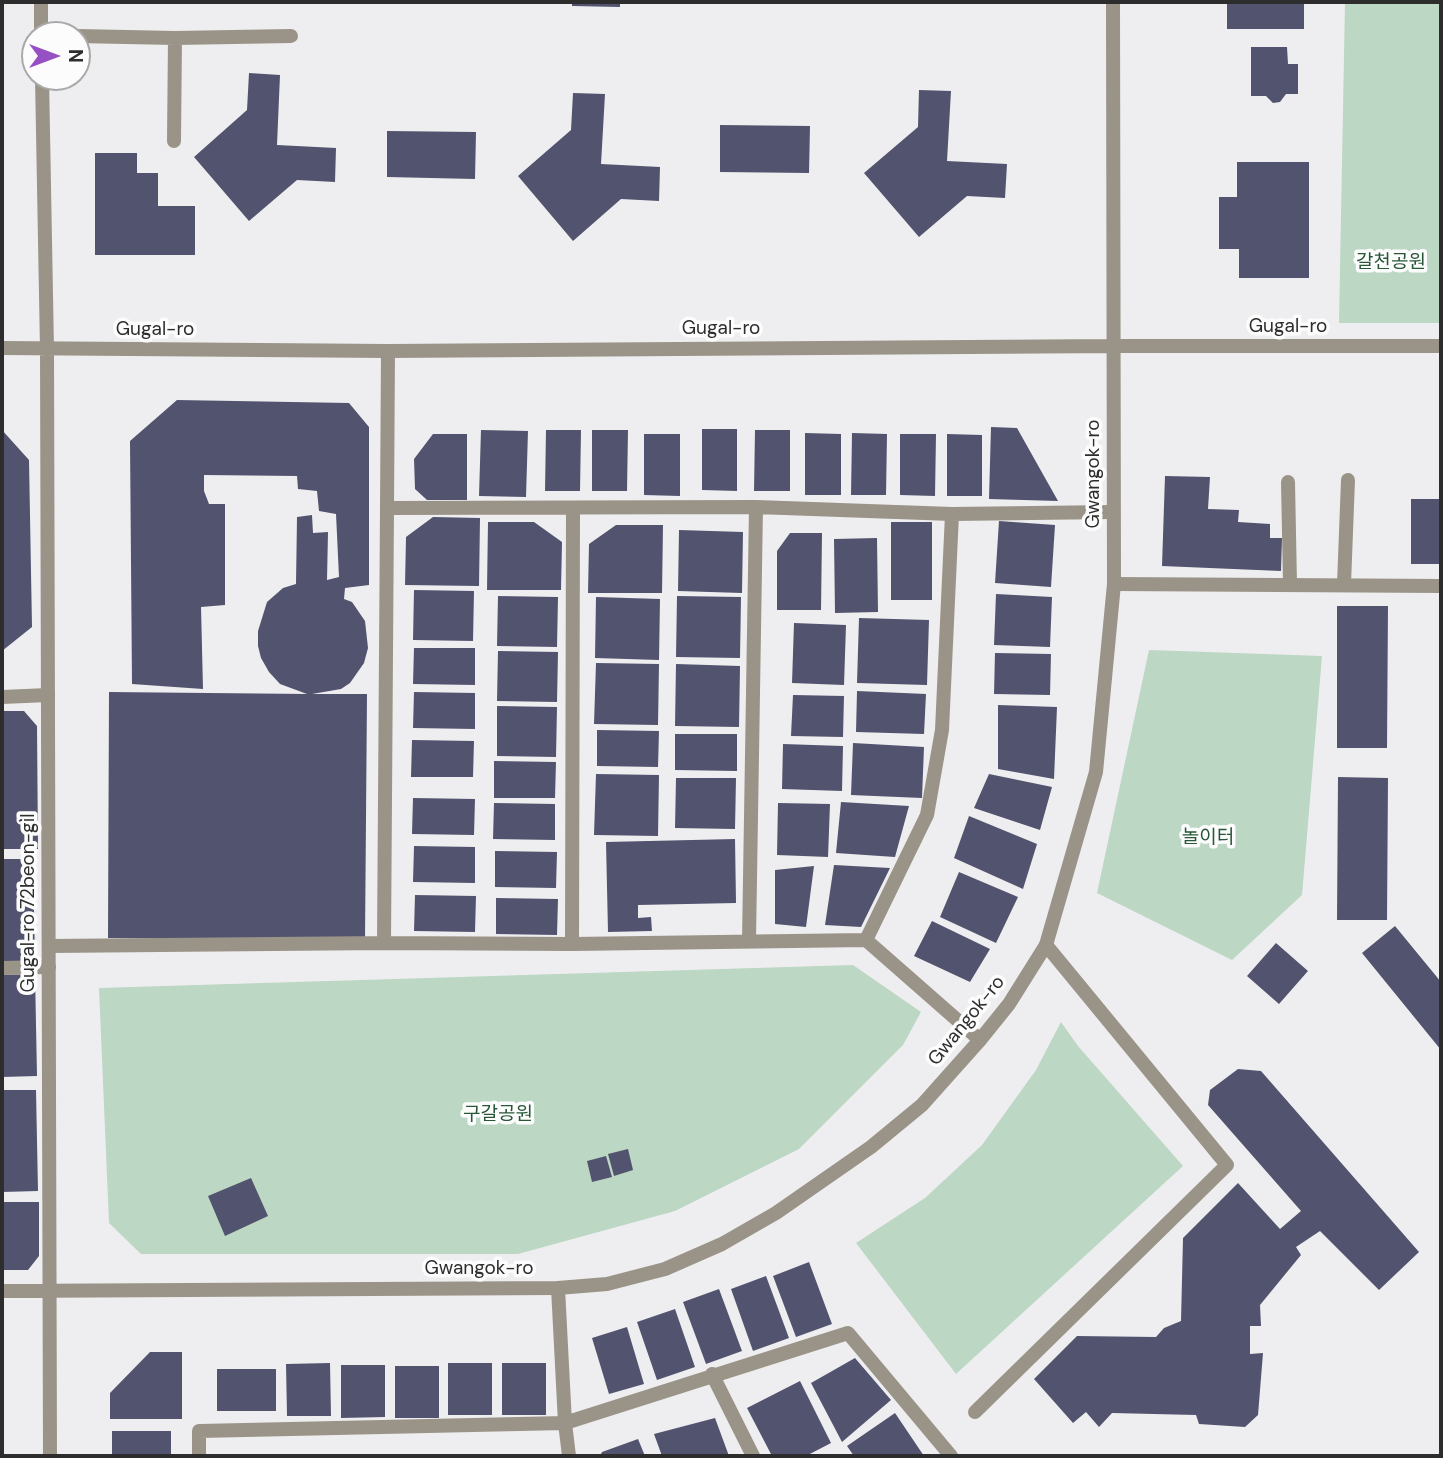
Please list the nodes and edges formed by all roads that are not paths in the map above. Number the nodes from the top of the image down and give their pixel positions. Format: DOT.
graph roads {
  1 [pos="41,2"];
  2 [pos="1113,2"];
  3 [pos="42,21"];
  4 [pos="91,36"];
  5 [pos="292,36"];
  6 [pos="175,38"];
  7 [pos="42,91"];
  8 [pos="174,141"];
  9 [pos="1114,346"];
  10 [pos="1441,346"];
  11 [pos="2,348"];
  12 [pos="47,349"];
  13 [pos="388,351"];
  14 [pos="1348,480"];
  15 [pos="1289,482"];
  16 [pos="756,507"];
  17 [pos="387,508"];
  18 [pos="573,508"];
  19 [pos="1113,512"];
  20 [pos="952,514"];
  21 [pos="1114,584"];
  22 [pos="1290,584"];
  23 [pos="1344,584"];
  24 [pos="1441,586"];
  25 [pos="48,695"];
  26 [pos="2,697"];
  27 [pos="866,940"];
  28 [pos="749,941"];
  29 [pos="384,943"];
  30 [pos="572,944"];
  31 [pos="1045,944"];
  32 [pos="49,946"];
  33 [pos="49,967"];
  34 [pos="2,968"];
  35 [pos="981,1040"];
  36 [pos="558,1288"];
  37 [pos="50,1290"];
  38 [pos="2,1291"];
  39 [pos="712,1374"];
  40 [pos="975,1412"];
  41 [pos="565,1423"];
  42 [pos="50,1456"];
  43 [pos="199,1456"];
  44 [pos="569,1456"];
  45 [pos="753,1456"];
  46 [pos="951,1456"];
  1 -- 3 [label="street"];
  2 -- 9 [label="street, Gwangok-ro"];
  4 -- 6 [label="street"];
  5 -- 6 [label="street"];
  6 -- 8 [label="street"];
  7 -- 12 [label="street, Gugal-ro 72beon-gil"];
  9 -- 10 [label="street, Gugal-ro"];
  9 -- 13 [label="street, Gugal-ro"];
  9 -- 19 [label="street, Gwangok-ro"];
  11 -- 12 [label="street, Gugal-ro"];
  12 -- 13 [label="street, Gugal-ro"];
  12 -- 25 [label="street, Gugal-ro 72beon-gil"];
  13 -- 17 [label="street"];
  14 -- 23 [label="street"];
  15 -- 22 [label="street"];
  16 -- 18 [label="street"];
  16 -- 20 [label="street"];
  16 -- 28 [label="street"];
  17 -- 18 [label="street"];
  17 -- 29 [label="street"];
  18 -- 30 [label="street"];
  19 -- 20 [label="street"];
  19 -- 21 [label="street, Gwangok-ro"];
  20 -- 27 [label="street"];
  21 -- 22 [label="street"];
  21 -- 31 [label="street, Gwangok-ro"];
  22 -- 23 [label="street"];
  23 -- 24 [label="street"];
  25 -- 26 [label="street"];
  25 -- 32 [label="street, Gugal-ro 72beon-gil"];
  27 -- 28 [label="street"];
  27 -- 35 [label="street"];
  28 -- 30 [label="street"];
  29 -- 30 [label="street"];
  29 -- 32 [label="street"];
  31 -- 35 [label="street, Gwangok-ro"];
  31 -- 40 [label="street"];
  32 -- 33 [label="street, Gugal-ro 72beon-gil"];
  33 -- 34 [label="street"];
  33 -- 37 [label="street, Gugal-ro 72beon-gil"];
  35 -- 36 [label="street, Gwangok-ro"];
  36 -- 37 [label="street, Gwangok-ro"];
  36 -- 41 [label="street"];
  37 -- 38 [label="street, Gwangok-ro"];
  37 -- 42 [label="street, Gugal-ro 72beon-gil"];
  39 -- 41 [label="street"];
  39 -- 45 [label="street"];
  39 -- 46 [label="street"];
  41 -- 43 [label="street"];
  41 -- 44 [label="street"];
}
